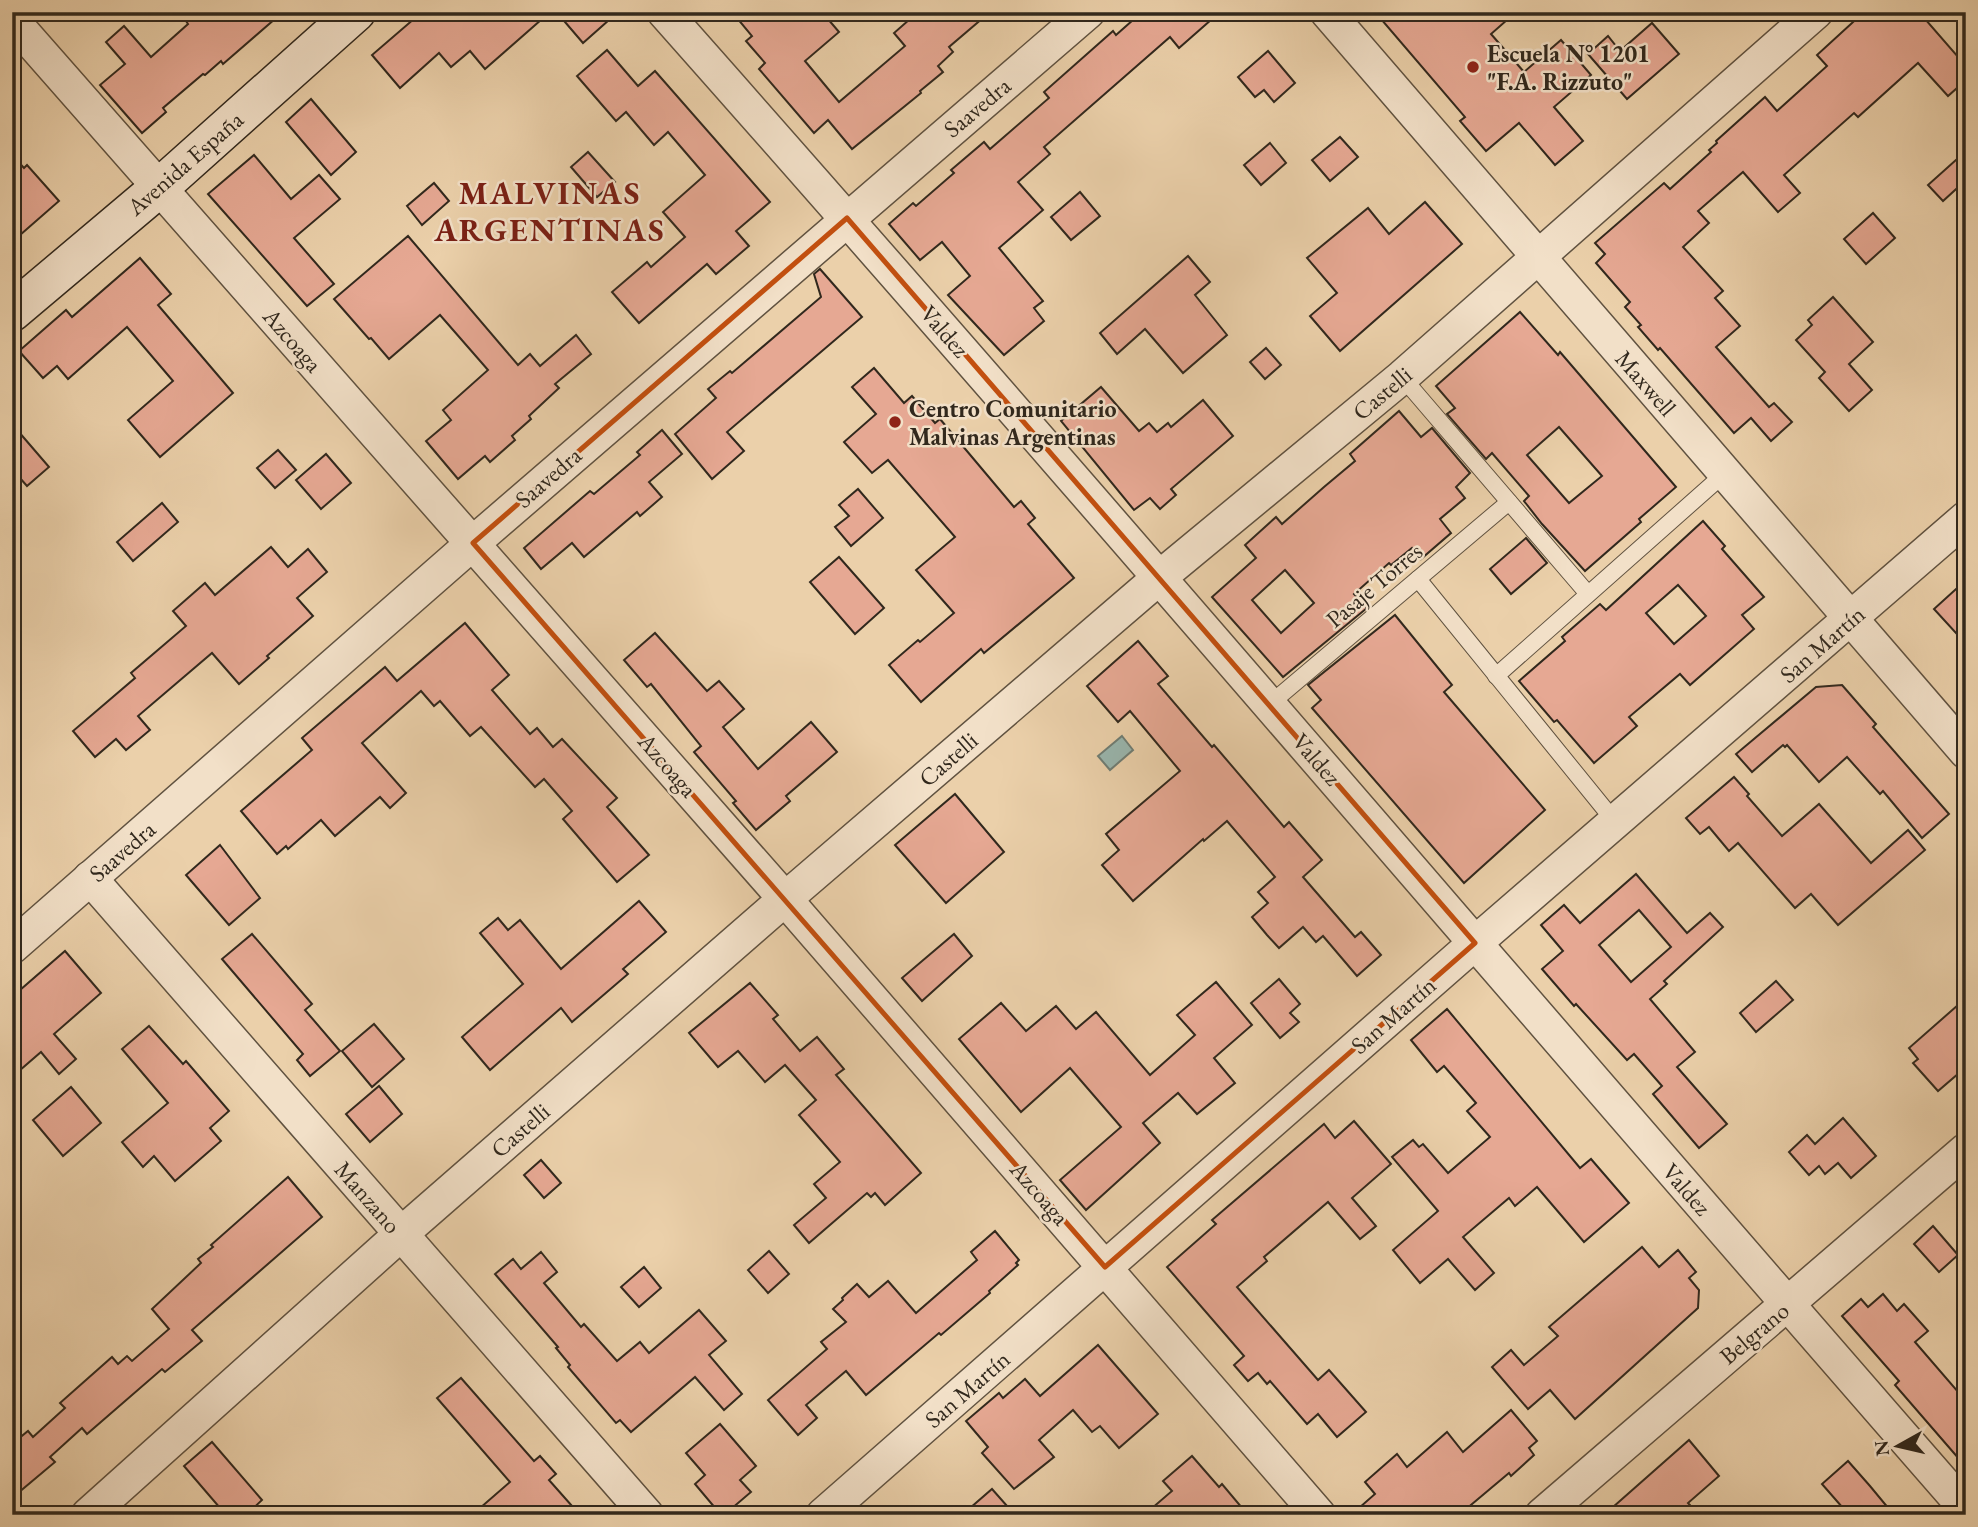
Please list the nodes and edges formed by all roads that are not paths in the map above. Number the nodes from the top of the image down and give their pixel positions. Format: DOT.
graph roads {
  1 [pos="356,12"];
  2 [pos="664,12"];
  3 [pos="1088,12"];
  4 [pos="1327,12"];
  5 [pos="1816,12"];
  6 [pos="12,20"];
  7 [pos="159,188"];
  8 [pos="847,218"];
  9 [pos="1538,259"];
  10 [pos="12,312"];
  11 [pos="1402,376"];
  12 [pos="1724,474"];
  13 [pos="1508,502"];
  14 [pos="1966,518"];
  15 [pos="472,543"];
  16 [pos="1160,578"];
  17 [pos="1418,579"];
  18 [pos="1588,594"];
  19 [pos="1851,620"];
  20 [pos="1496,676"];
  21 [pos="1270,704"];
  22 [pos="1966,752"];
  23 [pos="1616,823"];
  24 [pos="90,878"];
  25 [pos="785,899"];
  26 [pos="1475,943"];
  27 [pos="12,947"];
  28 [pos="1966,1150"];
  29 [pos="401,1234"];
  30 [pos="1105,1267"];
  31 [pos="1788,1305"];
  32 [pos="1966,1509"];
  33 [pos="88,1515"];
  34 [pos="647,1515"];
  35 [pos="823,1515"];
  36 [pos="1319,1515"];
  37 [pos="1542,1515"];
  1 -- 7 [label="main road, Avenida España"];
  2 -- 8 [label="street, Valdez"];
  3 -- 8 [label="street, Saavedra"];
  4 -- 9 [label="street, Maxwell"];
  5 -- 9 [label="street, Castelli"];
  6 -- 7 [label="street, Azcoaga"];
  7 -- 10 [label="main road, Avenida España"];
  7 -- 15 [label="street, Azcoaga"];
  8 -- 15 [label="street, Saavedra"];
  8 -- 16 [label="street, Valdez"];
  9 -- 11 [label="street, Castelli"];
  9 -- 12 [label="street, Maxwell"];
  11 -- 13 [label="lane"];
  11 -- 16 [label="street, Castelli"];
  12 -- 18 [label="lane"];
  12 -- 19 [label="street, Maxwell"];
  13 -- 17 [label="lane, Pasaje Torres"];
  13 -- 18 [label="lane"];
  14 -- 19 [label="street, San Martín"];
  15 -- 24 [label="street, Saavedra"];
  15 -- 25 [label="street, Azcoaga"];
  16 -- 21 [label="street, Valdez"];
  16 -- 25 [label="street, Castelli"];
  17 -- 20 [label="lane"];
  17 -- 21 [label="lane, Pasaje Torres"];
  18 -- 20 [label="lane"];
  19 -- 22 [label="street, Maxwell"];
  19 -- 23 [label="street, San Martín"];
  20 -- 23 [label="lane"];
  21 -- 26 [label="street, Valdez"];
  23 -- 26 [label="street, San Martín"];
  24 -- 27 [label="street, Saavedra"];
  24 -- 29 [label="street, Manzano"];
  25 -- 29 [label="street, Castelli"];
  25 -- 30 [label="street, Azcoaga"];
  26 -- 30 [label="street, San Martín"];
  26 -- 31 [label="street, Valdez"];
  28 -- 31 [label="street, Belgrano"];
  29 -- 33 [label="street, Castelli"];
  29 -- 34 [label="street, Manzano"];
  30 -- 35 [label="street, San Martín"];
  30 -- 36 [label="street, Azcoaga"];
  31 -- 32 [label="street, Valdez"];
  31 -- 37 [label="street, Belgrano"];
}
